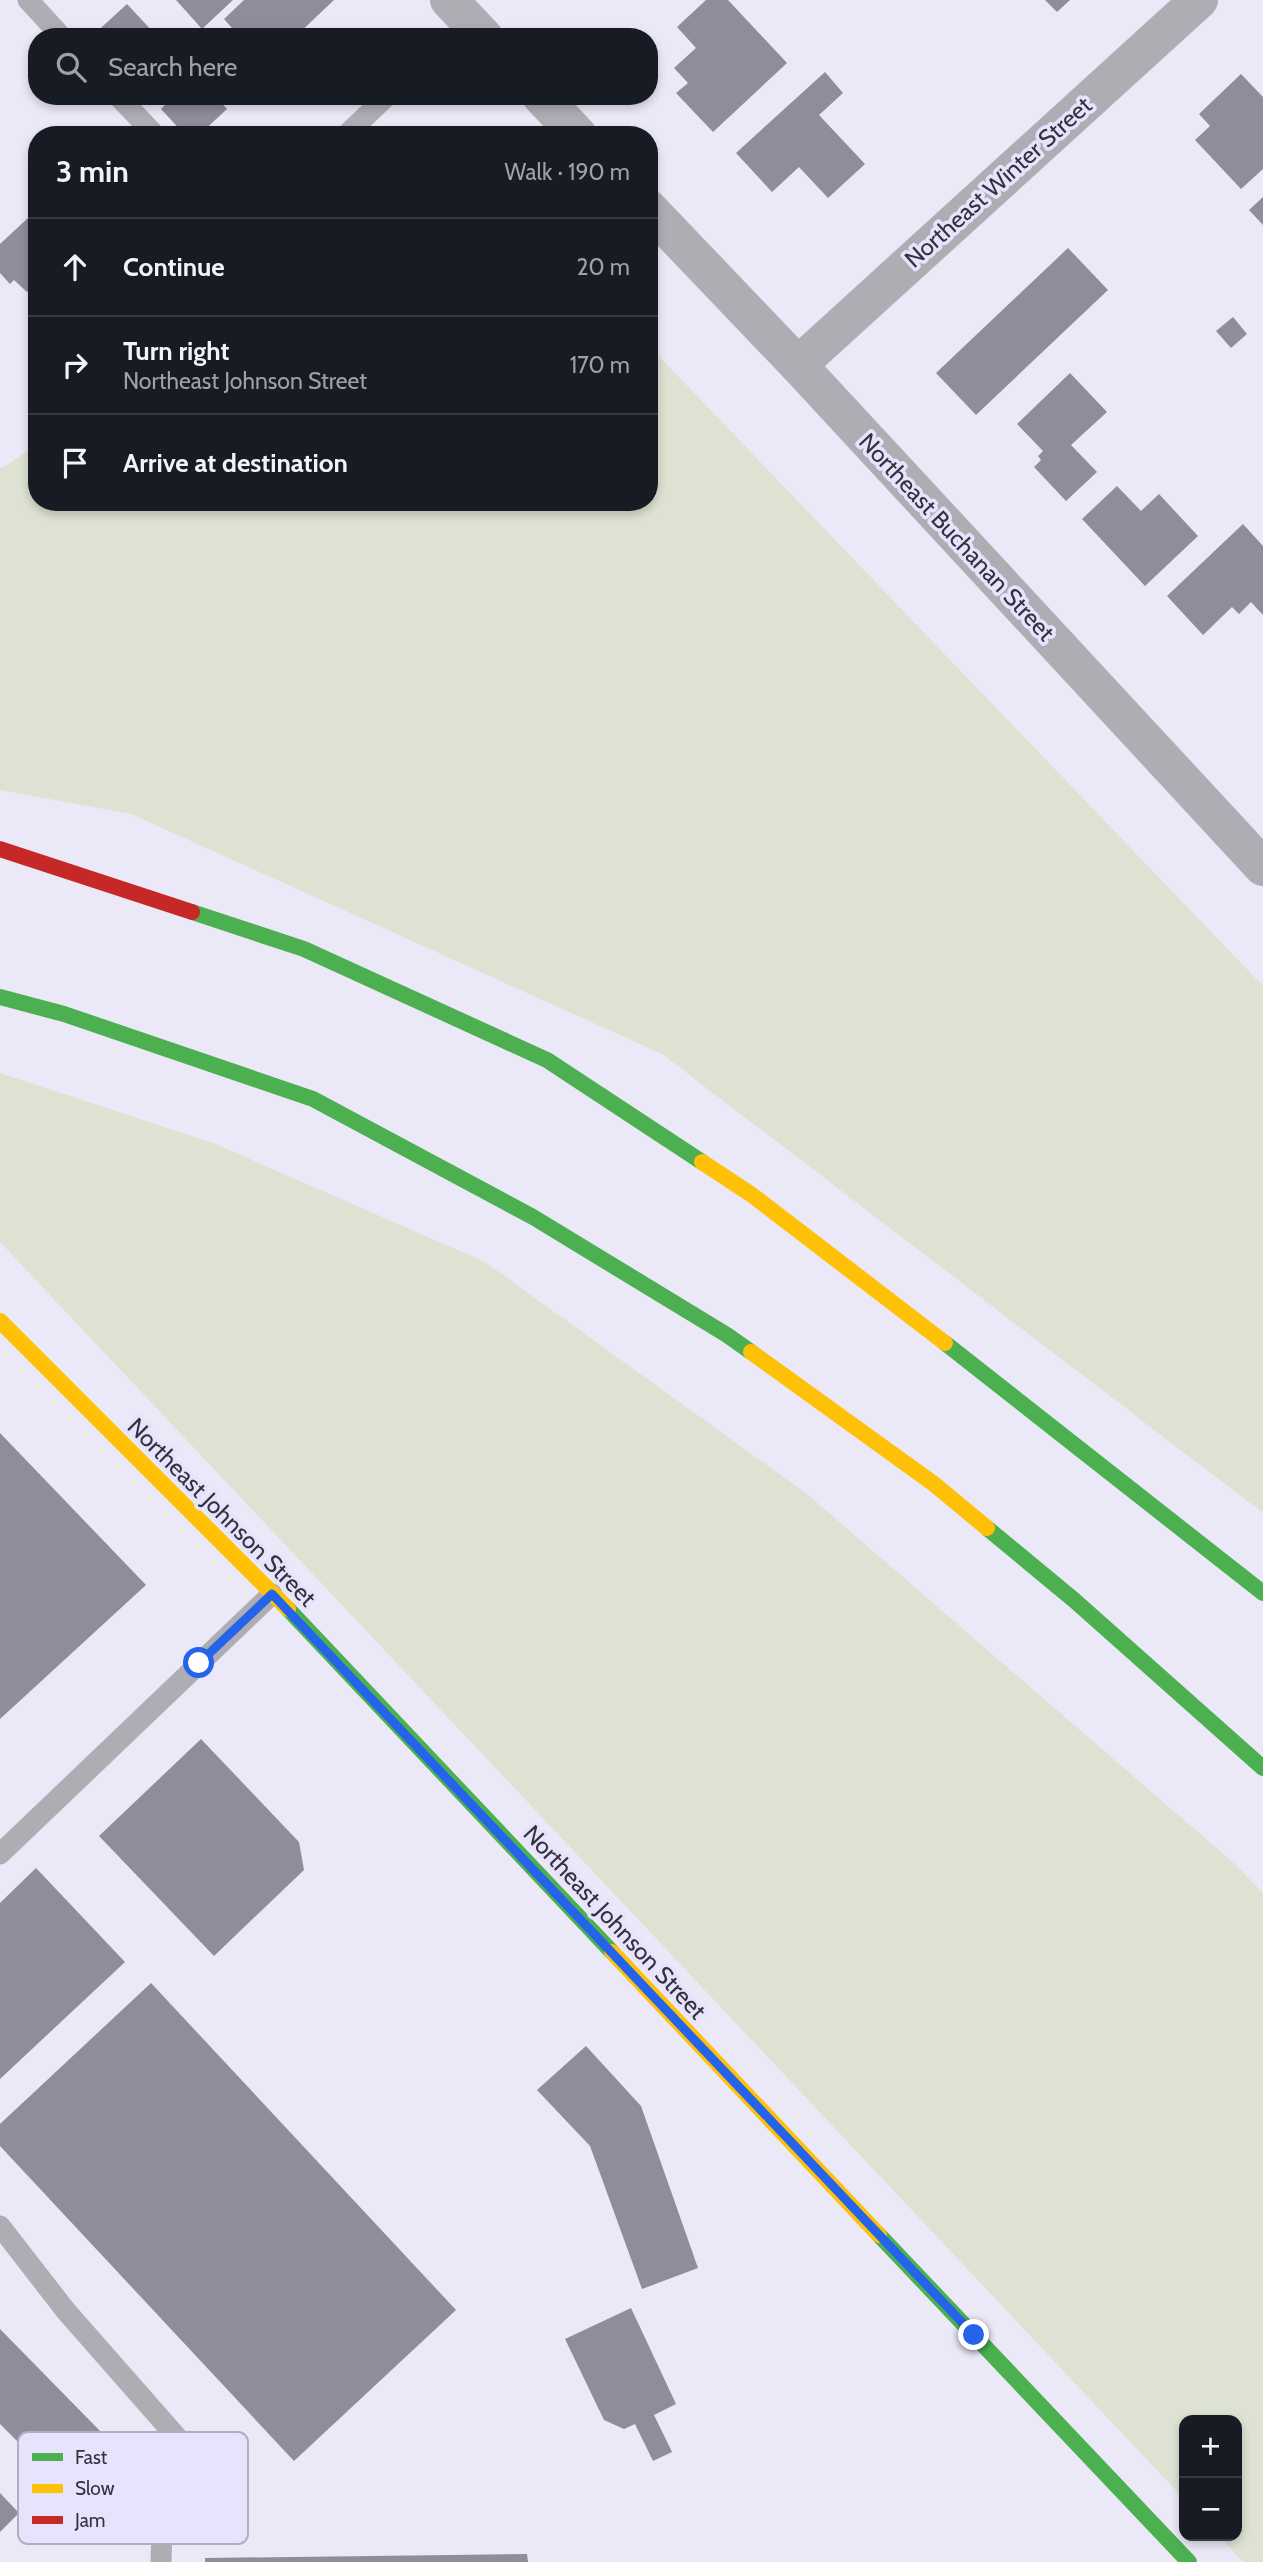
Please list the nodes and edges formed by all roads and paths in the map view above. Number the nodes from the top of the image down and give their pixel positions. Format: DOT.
graph roads {
  1 [pos="28,0"];
  2 [pos="1199,0"];
  3 [pos="54,28"];
  4 [pos="127,105"];
  5 [pos="377,105"];
  6 [pos="550,105"];
  7 [pos="146,126"];
  8 [pos="355,126"];
  9 [pos="569,126"];
  10 [pos="658,218"];
  11 [pos="798,365"];
  12 [pos="0,849"];
  13 [pos="1263,867"];
  14 [pos="0,997"];
  15 [pos="0,1321"];
  16 [pos="1263,1593"];
  17 [pos="272,1594"];
  18 [pos="1263,1768"];
  19 [pos="0,1854"];
  20 [pos="0,2226"];
  21 [pos="172,2432"];
  22 [pos="162,2544"];
  23 [pos="1182,2560"];
  24 [pos="162,2562"];
  1 -- 3 [label="lane"];
  2 -- 11 [label="street, Northeast Winter Street"];
  4 -- 7 [label="lane"];
  5 -- 8 [label="lane"];
  6 -- 9 [label="street"];
  10 -- 11 [label="street, Northeast Buchanan Street"];
  11 -- 13 [label="street, Northeast Buchanan Street"];
  12 -- 16 [label="main road"];
  14 -- 18 [label="main road"];
  15 -- 17 [label="main road, Northeast Johnson Street"];
  17 -- 19 [label="lane"];
  17 -- 23 [label="main road, Northeast Johnson Street"];
  20 -- 21 [label="lane"];
  22 -- 24 [label="lane"];
}
